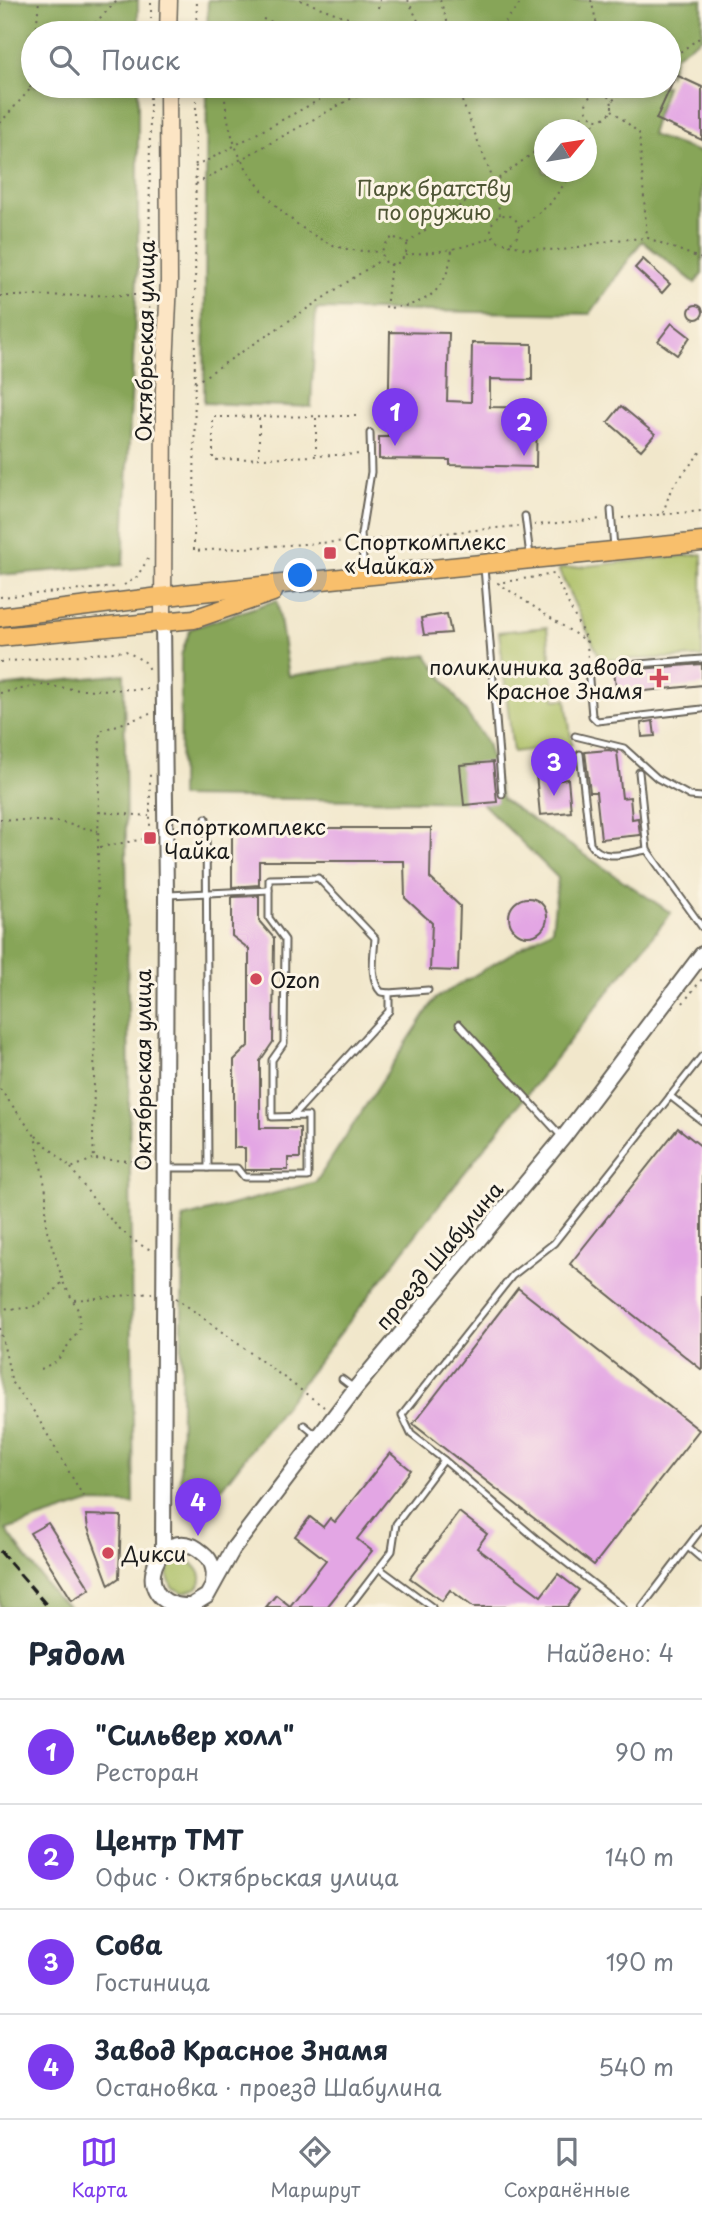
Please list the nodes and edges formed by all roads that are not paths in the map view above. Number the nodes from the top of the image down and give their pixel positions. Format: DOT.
graph roads {
  1 [pos="169,0"];
  2 [pos="168,21"];
  3 [pos="168,98"];
  4 [pos="370,433"];
  5 [pos="611,510"];
  6 [pos="525,516"];
  7 [pos="702,542"];
  8 [pos="615,551"];
  9 [pos="531,559"];
  10 [pos="484,565"];
  11 [pos="365,576"];
  12 [pos="299,583"];
  13 [pos="165,596"];
  14 [pos="0,617"];
  15 [pos="163,621"];
  16 [pos="0,636"];
  17 [pos="702,659"];
  18 [pos="702,709"];
  19 [pos="575,736"];
  20 [pos="580,754"];
  21 [pos="639,772"];
  22 [pos="502,794"];
  23 [pos="702,797"];
  24 [pos="206,818"];
  25 [pos="647,850"];
  26 [pos="269,890"];
  27 [pos="208,893"];
  28 [pos="166,895"];
  29 [pos="702,927"];
  30 [pos="702,954"];
  31 [pos="428,990"];
  32 [pos="389,993"];
  33 [pos="459,1024"];
  34 [pos="702,1056"];
  35 [pos="670,1096"];
  36 [pos="292,1116"];
  37 [pos="702,1121"];
  38 [pos="563,1138"];
  39 [pos="165,1166"];
  40 [pos="208,1168"];
  41 [pos="438,1251"];
  42 [pos="454,1267"];
  43 [pos="342,1378"];
  44 [pos="355,1389"];
  45 [pos="304,1425"];
  46 [pos="319,1437"];
  47 [pos="444,1460"];
  48 [pos="163,1520"];
  49 [pos="702,1528"];
  50 [pos="181,1545"];
  51 [pos="688,1547"];
  52 [pos="233,1549"];
  53 [pos="163,1552"];
  54 [pos="208,1557"];
  55 [pos="702,1559"];
  56 [pos="379,1567"];
  57 [pos="212,1587"];
  58 [pos="164,1604"];
  59 [pos="189,1606"];
  60 [pos="349,1607"];
  61 [pos="432,1607"];
  62 [pos="623,1607"];
  63 [pos="642,1607"];
  1 -- 2 [label="main road"];
  3 -- 13 [label="main road, Октябрьская улица"];
  4 -- 11 [label="lane"];
  5 -- 8 [label="lane"];
  6 -- 9 [label="lane"];
  7 -- 8 [label="main road"];
  8 -- 9 [label="main road"];
  9 -- 10 [label="main road"];
  10 -- 11 [label="main road"];
  10 -- 22 [label="lane"];
  11 -- 12 [label="main road"];
  12 -- 13 [label="main road"];
  12 -- 15 [label="main road"];
  13 -- 14 [label="main road"];
  13 -- 15 [label="main road, Октябрьская улица"];
  15 -- 16 [label="main road"];
  15 -- 28 [label="street, Октябрьская улица"];
  17 -- 18 [label="lane"];
  19 -- 23 [label="lane"];
  20 -- 25 [label="lane"];
  21 -- 25 [label="lane"];
  24 -- 27 [label="lane"];
  25 -- 29 [label="lane"];
  26 -- 27 [label="lane"];
  26 -- 32 [label="lane"];
  26 -- 36 [label="lane"];
  27 -- 28 [label="lane"];
  27 -- 40 [label="lane"];
  28 -- 39 [label="street, Октябрьская улица"];
  30 -- 38 [label="street, проезд Шабулина"];
  31 -- 32 [label="lane"];
  32 -- 36 [label="lane"];
  33 -- 38 [label="lane"];
  34 -- 35 [label="lane"];
  35 -- 37 [label="lane"];
  35 -- 47 [label="lane"];
  36 -- 40 [label="lane"];
  38 -- 42 [label="street, проезд Шабулина"];
  39 -- 40 [label="lane"];
  39 -- 48 [label="street, Октябрьская улица"];
  41 -- 42 [label="lane"];
  42 -- 44 [label="street, проезд Шабулина"];
  43 -- 44 [label="lane"];
  44 -- 46 [label="street, проезд Шабулина"];
  45 -- 46 [label="lane"];
  46 -- 52 [label="street, проезд Шабулина"];
  47 -- 56 [label="lane"];
  47 -- 62 [label="lane"];
  48 -- 50 [label="street"];
  48 -- 53 [label="street, Октябрьская улица"];
  49 -- 51 [label="lane"];
  50 -- 53 [label="street"];
  50 -- 54 [label="street"];
  51 -- 55 [label="lane"];
  51 -- 63 [label="lane"];
  52 -- 54 [label="street"];
  52 -- 57 [label="street, проезд Шабулина"];
  53 -- 58 [label="street, проезд Шабулина"];
  54 -- 57 [label="street"];
  56 -- 60 [label="lane"];
  56 -- 61 [label="lane"];
  57 -- 59 [label="street, проезд Шабулина"];
  58 -- 59 [label="street, проезд Шабулина"];
}
